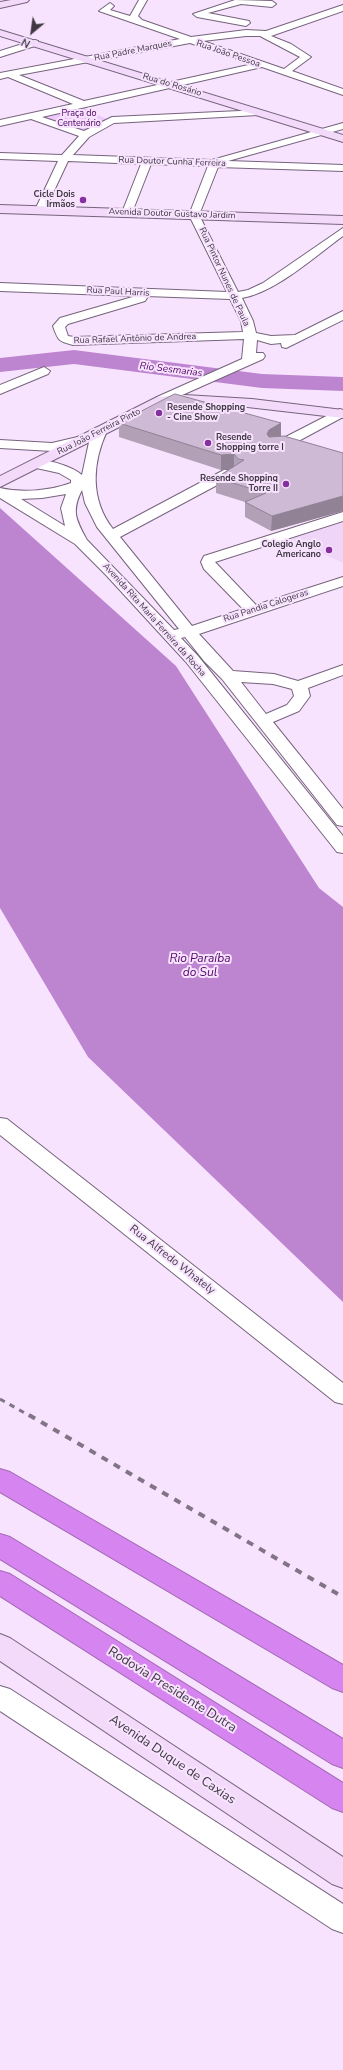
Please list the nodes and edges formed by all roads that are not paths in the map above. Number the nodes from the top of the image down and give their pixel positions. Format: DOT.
graph roads {
  1 [pos="24,0"];
  2 [pos="143,0"];
  3 [pos="276,2"];
  4 [pos="341,4"];
  5 [pos="0,5"];
  6 [pos="110,6"];
  7 [pos="257,12"];
  8 [pos="138,22"];
  9 [pos="0,33"];
  10 [pos="246,34"];
  11 [pos="264,38"];
  12 [pos="189,40"];
  13 [pos="31,42"];
  14 [pos="0,46"];
  15 [pos="0,54"];
  16 [pos="87,60"];
  17 [pos="256,60"];
  18 [pos="284,73"];
  19 [pos="3,74"];
  20 [pos="172,85"];
  21 [pos="343,92"];
  22 [pos="83,104"];
  23 [pos="258,112"];
  24 [pos="31,116"];
  25 [pos="112,120"];
  26 [pos="0,123"];
  27 [pos="343,126"];
  28 [pos="321,132"];
  29 [pos="85,135"];
  30 [pos="343,139"];
  31 [pos="0,156"];
  32 [pos="65,158"];
  33 [pos="147,161"];
  34 [pos="214,163"];
  35 [pos="343,168"];
  36 [pos="0,207"];
  37 [pos="41,209"];
  38 [pos="128,210"];
  39 [pos="195,214"];
  40 [pos="343,218"];
  41 [pos="343,231"];
  42 [pos="0,287"];
  43 [pos="156,294"];
  44 [pos="235,296"];
  45 [pos="343,314"];
  46 [pos="251,335"];
  47 [pos="298,338"];
  48 [pos="244,363"];
  49 [pos="44,371"];
  50 [pos="204,381"];
  51 [pos="0,390"];
  52 [pos="162,400"];
  53 [pos="226,401"];
  54 [pos="341,414"];
  55 [pos="100,432"];
  56 [pos="0,435"];
  57 [pos="86,439"];
  58 [pos="0,444"];
  59 [pos="28,446"];
  60 [pos="275,448"];
  61 [pos="37,464"];
  62 [pos="229,472"];
  63 [pos="78,485"];
  64 [pos="1,487"];
  65 [pos="34,495"];
  66 [pos="68,504"];
  67 [pos="343,516"];
  68 [pos="107,530"];
  69 [pos="80,541"];
  70 [pos="343,581"];
  71 [pos="253,611"];
  72 [pos="189,632"];
  73 [pos="170,635"];
  74 [pos="343,670"];
  75 [pos="228,676"];
  76 [pos="298,686"];
  77 [pos="262,721"];
  78 [pos="336,802"];
  79 [pos="343,822"];
  80 [pos="343,848"];
  81 [pos="0,1124"];
  82 [pos="343,1396"];
  83 [pos="0,1479"];
  84 [pos="0,1545"];
  85 [pos="0,1582"];
  86 [pos="0,1646"];
  87 [pos="343,1680"];
  88 [pos="0,1697"];
  89 [pos="343,1755"];
  90 [pos="343,1799"];
  91 [pos="343,1874"];
  92 [pos="343,1920"];
  1 -- 5 [label="main road"];
  2 -- 8 [label="street"];
  3 -- 7 [label="street"];
  3 -- 10 [label="street"];
  4 -- 11 [label="street"];
  6 -- 8 [label="street, Rua João Pessoa"];
  8 -- 12 [label="street, Rua João Pessoa"];
  9 -- 13 [label="main road, Rua do Rosário"];
  10 -- 11 [label="street, Rua Padre Marques"];
  10 -- 12 [label="street, Rua Padre Marques"];
  11 -- 18 [label="street"];
  12 -- 16 [label="street, Rua Padre Marques"];
  12 -- 17 [label="street, Rua João Pessoa"];
  13 -- 14 [label="street"];
  13 -- 15 [label="street"];
  13 -- 16 [label="main road, Rua do Rosário"];
  16 -- 19 [label="street, Rua Padre Marques"];
  16 -- 20 [label="main road, Rua do Rosário"];
  17 -- 18 [label="street, Rua João Pessoa"];
  17 -- 20 [label="street"];
  18 -- 21 [label="street, Rua João Pessoa"];
  19 -- 22 [label="street"];
  20 -- 22 [label="street"];
  20 -- 23 [label="main road, Rua do Rosário"];
  22 -- 24 [label="street"];
  22 -- 25 [label="street"];
  23 -- 25 [label="street"];
  23 -- 28 [label="main road, Rua do Rosário"];
  24 -- 26 [label="street"];
  24 -- 29 [label="street"];
  25 -- 29 [label="street"];
  27 -- 28 [label="street"];
  28 -- 30 [label="main road, Rua do Rosário"];
  28 -- 34 [label="street"];
  29 -- 32 [label="street"];
  31 -- 32 [label="street, Rua Doutor Cunha Ferreira"];
  32 -- 33 [label="street, Rua Doutor Cunha Ferreira"];
  32 -- 37 [label="street"];
  33 -- 34 [label="street, Rua Doutor Cunha Ferreira"];
  33 -- 38 [label="street"];
  34 -- 35 [label="street, Rua Doutor Cunha Ferreira"];
  34 -- 39 [label="street"];
  36 -- 37 [label="main road, Avenida Doutor Gustavo Jardim"];
  37 -- 38 [label="main road, Avenida Doutor Gustavo Jardim"];
  37 -- 39 [label="main road, Avenida Doutor Gustavo Jardim"];
  38 -- 39 [label="main road, Avenida Doutor Gustavo Jardim"];
  39 -- 40 [label="main road, Avenida Doutor Gustavo Jardim"];
  39 -- 44 [label="street, Rua Pintor Nunes de Paula"];
  41 -- 44 [label="street, Rua Paul Harris"];
  42 -- 43 [label="street, Rua Paul Harris"];
  43 -- 44 [label="street, Rua Paul Harris"];
  43 -- 46 [label="street, Rua Rafael Antônio de Andrea"];
  44 -- 46 [label="street, Rua Pintor Nunes de Paula"];
  45 -- 47 [label="street"];
  46 -- 47 [label="street"];
  46 -- 48 [label="street, Rua Pintor Nunes de Paula"];
  47 -- 48 [label="street"];
  48 -- 50 [label="street"];
  49 -- 51 [label="street"];
  50 -- 52 [label="street"];
  50 -- 53 [label="street"];
  52 -- 53 [label="main road, Rua João Ferreira Pinto"];
  52 -- 55 [label="main road, Rua João Ferreira Pinto"];
  53 -- 54 [label="main road, Rua João Ferreira Pinto"];
  54 -- 60 [label="street"];
  55 -- 57 [label="main road, Rua João Ferreira Pinto"];
  55 -- 68 [label="street, Avenida Rita Maria Ferreira da Rocha"];
  56 -- 59 [label="street"];
  57 -- 59 [label="street"];
  57 -- 61 [label="main road, Rua João Ferreira Pinto"];
  58 -- 59 [label="street"];
  61 -- 63 [label="street"];
  61 -- 64 [label="main road, Rua João Ferreira Pinto"];
  62 -- 68 [label="street"];
  63 -- 65 [label="street"];
  63 -- 66 [label="street"];
  64 -- 65 [label="street"];
  64 -- 69 [label="street, Avenida Rita Maria Ferreira da Rocha"];
  65 -- 66 [label="street"];
  66 -- 68 [label="street"];
  66 -- 69 [label="street"];
  67 -- 71 [label="street"];
  68 -- 72 [label="street, Avenida Rita Maria Ferreira da Rocha"];
  69 -- 73 [label="street, Avenida Rita Maria Ferreira da Rocha"];
  70 -- 71 [label="street, Rua Pandia Calogeras"];
  71 -- 72 [label="street, Rua Pandia Calogeras"];
  72 -- 73 [label="street, Rua Pandia Calogeras"];
  72 -- 75 [label="street, Avenida Rita Maria Ferreira da Rocha"];
  73 -- 80 [label="street, Avenida Rita Maria Ferreira da Rocha"];
  74 -- 76 [label="street"];
  75 -- 76 [label="street"];
  75 -- 77 [label="street, Avenida Rita Maria Ferreira da Rocha"];
  76 -- 77 [label="street"];
  77 -- 78 [label="street, Avenida Rita Maria Ferreira da Rocha"];
  78 -- 79 [label="street, Avenida Rita Maria Ferreira da Rocha"];
  81 -- 82 [label="street, Rua Alfredo Whately"];
  83 -- 87 [label="highway"];
  84 -- 89 [label="highway"];
  85 -- 90 [label="highway, Rodovia Presidente Dutra"];
  86 -- 91 [label="main road, Avenida Duque de Caxias"];
  88 -- 92 [label="street"];
}
